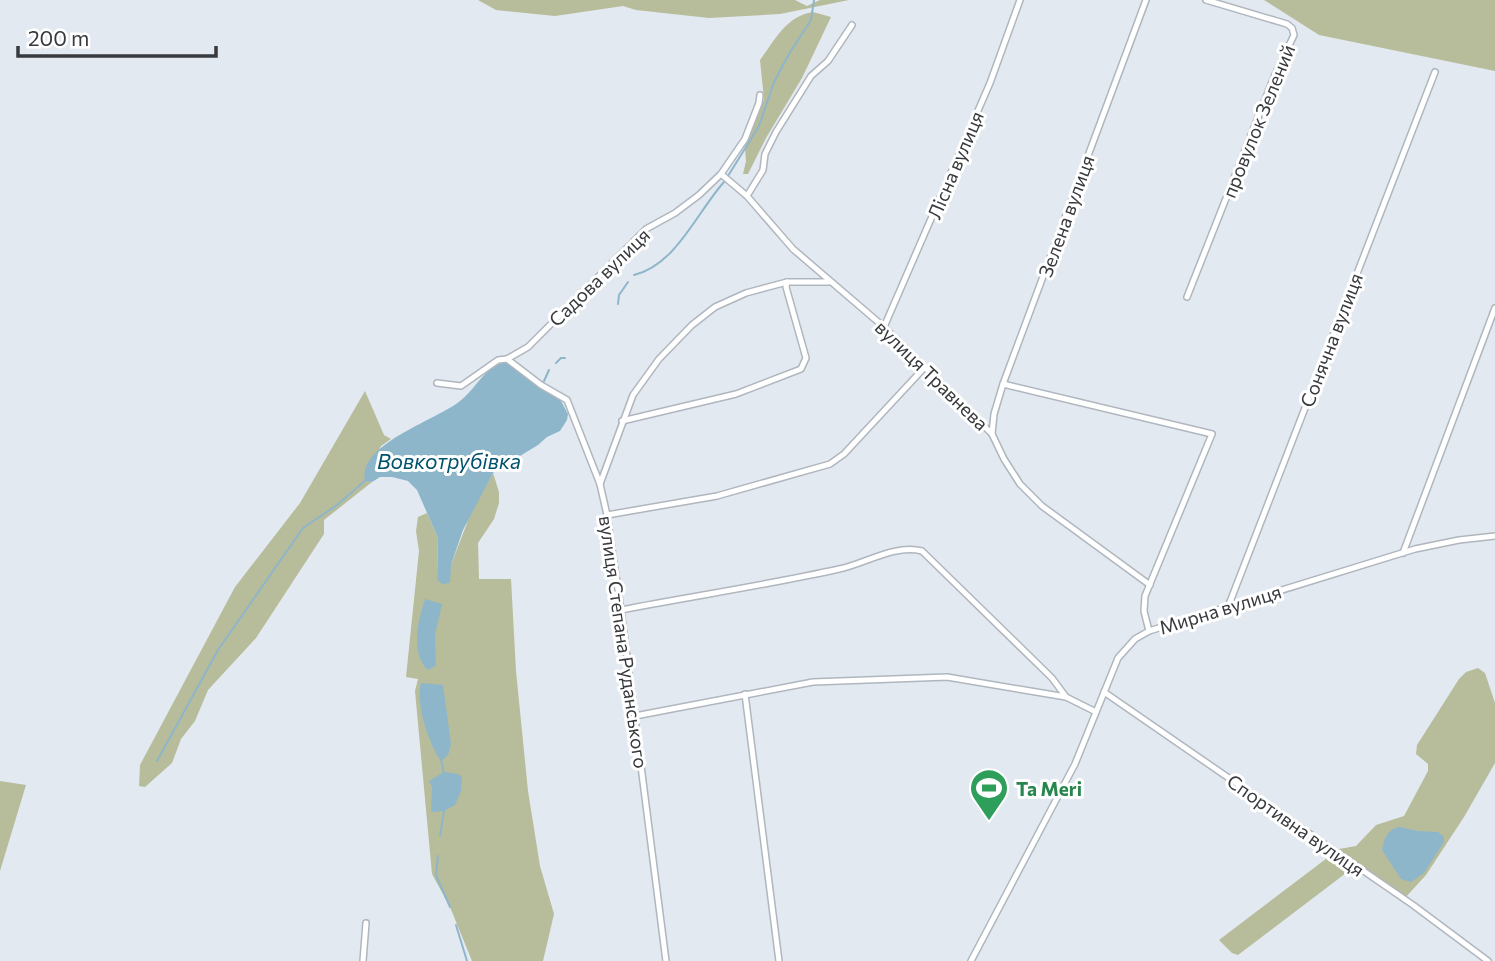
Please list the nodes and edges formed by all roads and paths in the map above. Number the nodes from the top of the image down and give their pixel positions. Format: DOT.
graph roads {
  1 [pos="1020,0"];
  2 [pos="1146,0"];
  3 [pos="1206,0"];
  4 [pos="852,25"];
  5 [pos="1435,72"];
  6 [pos="760,95"];
  7 [pos="721,174"];
  8 [pos="747,196"];
  9 [pos="788,282"];
  10 [pos="830,282"];
  11 [pos="1187,297"];
  12 [pos="1495,308"];
  13 [pos="884,327"];
  14 [pos="507,359"];
  15 [pos="924,368"];
  16 [pos="437,383"];
  17 [pos="1003,384"];
  18 [pos="622,421"];
  19 [pos="992,434"];
  20 [pos="600,484"];
  21 [pos="607,515"];
  22 [pos="1495,536"];
  23 [pos="1403,553"];
  24 [pos="1150,585"];
  25 [pos="1228,607"];
  26 [pos="621,610"];
  27 [pos="1149,631"];
  28 [pos="1104,692"];
  29 [pos="745,694"];
  30 [pos="1066,697"];
  31 [pos="1096,712"];
  32 [pos="635,716"];
  33 [pos="366,923"];
  34 [pos="1495,954"];
  35 [pos="363,961"];
  36 [pos="666,961"];
  37 [pos="779,961"];
  38 [pos="971,961"];
  39 [pos="1487,961"];
  1 -- 13 [label="street, Лісна вулиця"];
  2 -- 17 [label="street, Зелена вулиця"];
  3 -- 11 [label="street, провулок Зелений"];
  4 -- 8 [label="street"];
  5 -- 25 [label="street, Сонячна вулиця"];
  6 -- 7 [label="street, Садова вулиця"];
  7 -- 8 [label="street, вулиця Травнева"];
  7 -- 14 [label="street, Садова вулиця"];
  8 -- 10 [label="street, вулиця Травнева"];
  9 -- 10 [label="street"];
  9 -- 18 [label="street"];
  9 -- 18 [label="street"];
  10 -- 13 [label="street, вулиця Травнева"];
  12 -- 23 [label="street"];
  13 -- 15 [label="street, вулиця Травнева"];
  14 -- 16 [label="street, Садова вулиця"];
  14 -- 20 [label="street, вулиця Степана Руданського"];
  15 -- 19 [label="street, вулиця Травнева"];
  15 -- 21 [label="street"];
  17 -- 19 [label="street, Зелена вулиця"];
  17 -- 24 [label="street"];
  18 -- 20 [label="street"];
  19 -- 24 [label="street, вулиця Травнева"];
  20 -- 21 [label="street, вулиця Степана Руданського"];
  21 -- 26 [label="street, вулиця Степана Руданського"];
  22 -- 23 [label="street, Мирна вулиця"];
  23 -- 25 [label="street, Мирна вулиця"];
  24 -- 27 [label="street"];
  25 -- 27 [label="street, Мирна вулиця"];
  26 -- 30 [label="street"];
  26 -- 32 [label="street, вулиця Степана Руданського"];
  27 -- 28 [label="street, Мирна вулиця"];
  28 -- 31 [label="street, Мирна вулиця"];
  28 -- 39 [label="street, Спортивна вулиця"];
  29 -- 30 [label="street"];
  29 -- 32 [label="street"];
  29 -- 37 [label="street"];
  30 -- 31 [label="street"];
  31 -- 38 [label="street, Мирна вулиця"];
  32 -- 36 [label="street, вулиця Степана Руданського"];
  33 -- 35 [label="street"];
  34 -- 39 [label="street, Спортивна вулиця"];
}
